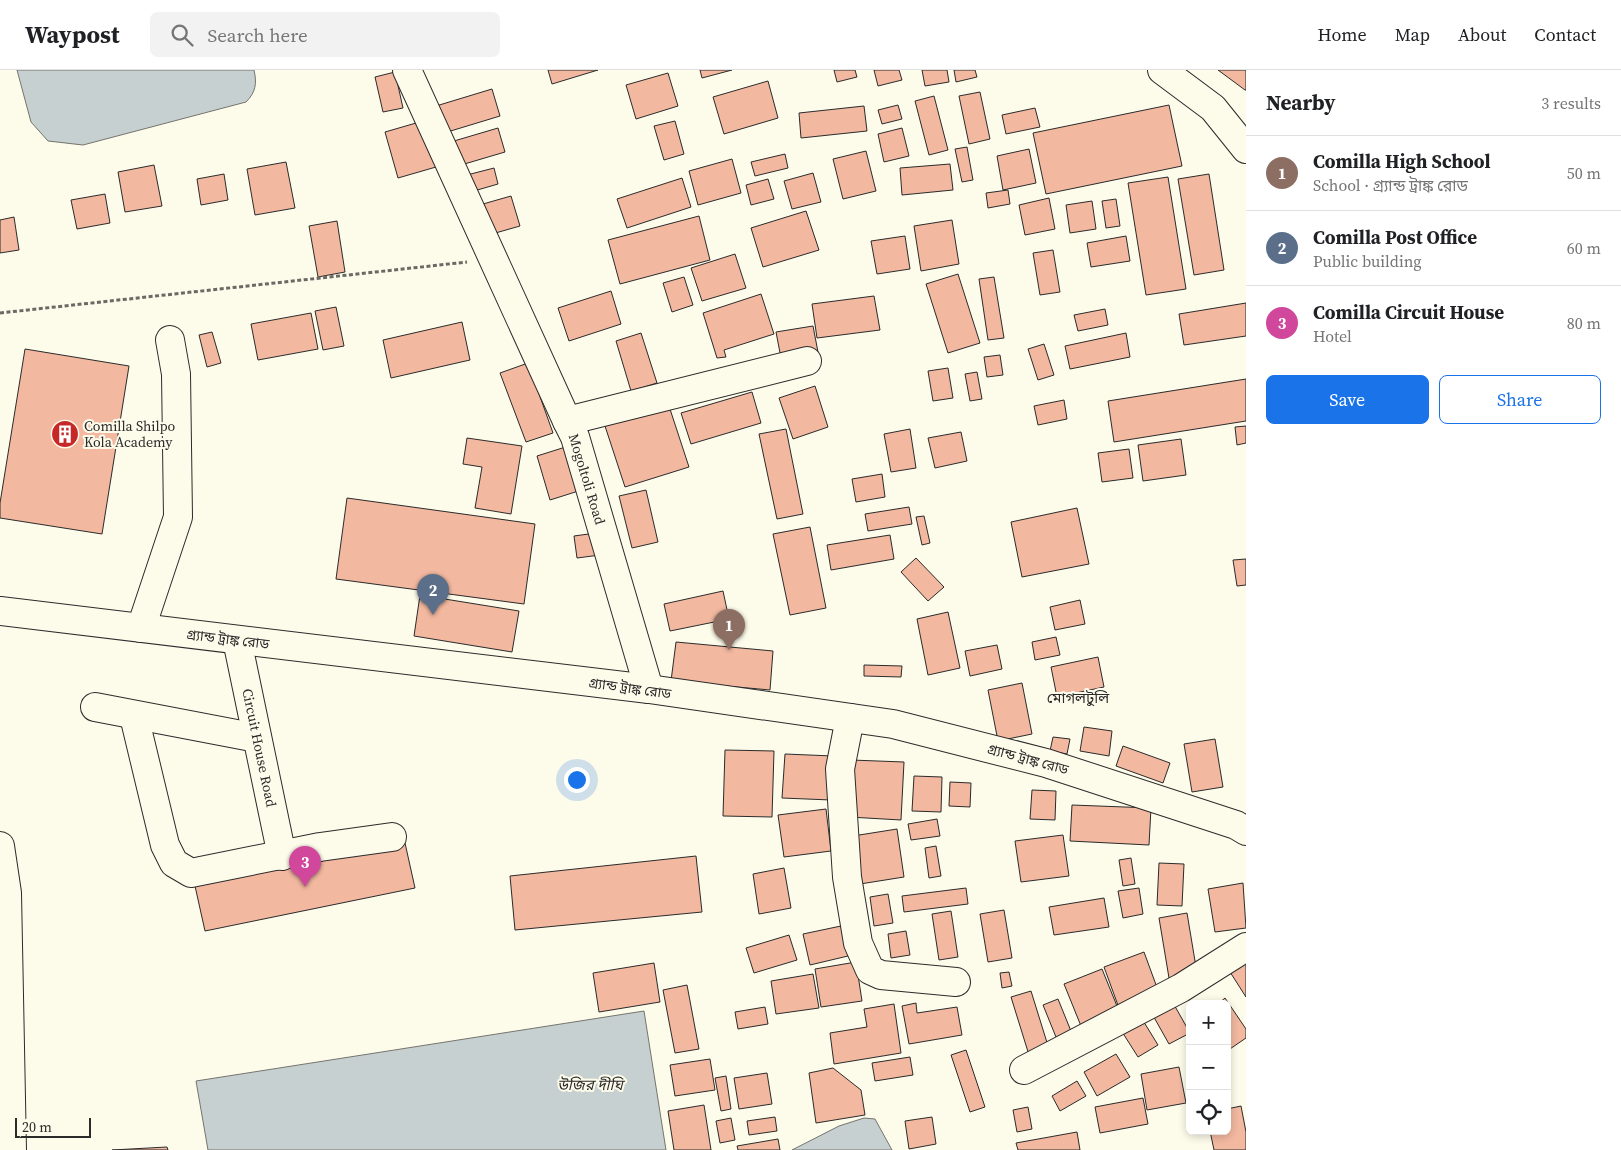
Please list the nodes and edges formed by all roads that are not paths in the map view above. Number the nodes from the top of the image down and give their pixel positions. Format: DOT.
graph roads {
  1 [pos="407,70"];
  2 [pos="1162,70"];
  3 [pos="1246,149"];
  4 [pos="170,340"];
  5 [pos="807,362"];
  6 [pos="567,421"];
  7 [pos="0,611"];
  8 [pos="141,628"];
  9 [pos="237,640"];
  10 [pos="649,689"];
  11 [pos="95,707"];
  12 [pos="134,716"];
  13 [pos="850,718"];
  14 [pos="257,738"];
  15 [pos="1243,826"];
  16 [pos="392,837"];
  17 [pos="0,846"];
  18 [pos="282,856"];
  19 [pos="1246,947"];
  20 [pos="956,982"];
  21 [pos="1024,1070"];
  22 [pos="12,1150"];
  1 -- 6 [label="main road"];
  2 -- 3 [label="main road"];
  4 -- 8 [label="main road"];
  5 -- 6 [label="main road, Mogoltoli Road"];
  6 -- 10 [label="main road, Mogoltoli Road"];
  7 -- 8 [label="main road, গ্র্যান্ড ট্রাঙ্ক রোড"];
  8 -- 9 [label="main road, গ্র্যান্ড ট্রাঙ্ক রোড"];
  9 -- 10 [label="main road, গ্র্যান্ড ট্রাঙ্ক রোড"];
  9 -- 14 [label="main road, Circuit House Road"];
  10 -- 13 [label="main road, গ্র্যান্ড ট্রাঙ্ক রোড"];
  11 -- 12 [label="main road"];
  12 -- 14 [label="main road"];
  12 -- 18 [label="main road"];
  13 -- 15 [label="main road, গ্র্যান্ড ট্রাঙ্ক রোড"];
  13 -- 20 [label="main road"];
  14 -- 18 [label="main road, Circuit House Road"];
  16 -- 18 [label="main road"];
  17 -- 22 [label="main road"];
  19 -- 21 [label="main road"];
}
